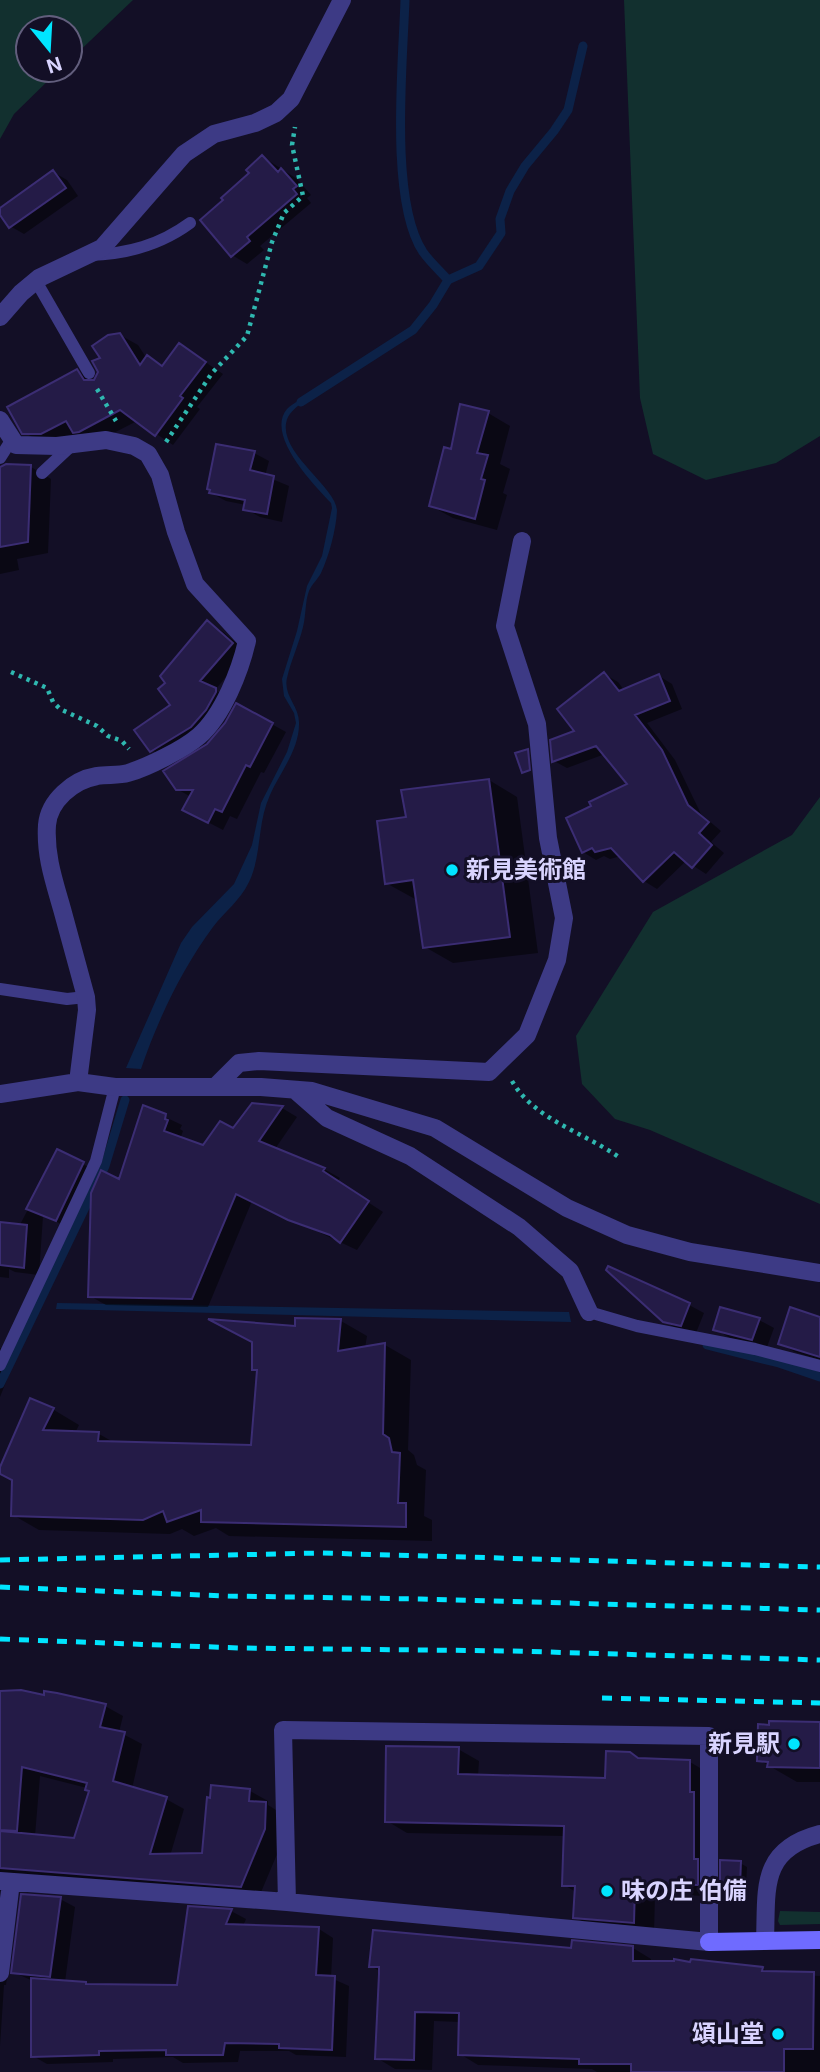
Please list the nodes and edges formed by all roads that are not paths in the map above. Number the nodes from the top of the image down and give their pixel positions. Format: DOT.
graph roads {
  1 [pos="342,0"];
  2 [pos="190,223"];
  3 [pos="88,256"];
  4 [pos="36,281"];
  5 [pos="0,317"];
  6 [pos="89,373"];
  7 [pos="0,420"];
  8 [pos="12,439"];
  9 [pos="72,444"];
  10 [pos="0,458"];
  11 [pos="42,473"];
  12 [pos="522,541"];
  13 [pos="0,989"];
  14 [pos="86,997"];
  15 [pos="78,1082"];
  16 [pos="115,1087"];
  17 [pos="215,1087"];
  18 [pos="295,1090"];
  19 [pos="0,1094"];
  20 [pos="820,1273"];
  21 [pos="589,1312"];
  22 [pos="0,1365"];
  23 [pos="820,1366"];
  24 [pos="820,1834"];
  25 [pos="5,1881"];
  26 [pos="287,1902"];
  27 [pos="820,1940"];
  28 [pos="765,1941"];
  29 [pos="709,1942"];
  30 [pos="0,1973"];
  1 -- 3 [label="street"];
  2 -- 3 [label="lane"];
  3 -- 4 [label="street"];
  4 -- 5 [label="street"];
  4 -- 6 [label="lane"];
  7 -- 8 [label="street"];
  8 -- 9 [label="street"];
  8 -- 10 [label="lane"];
  9 -- 11 [label="lane"];
  9 -- 14 [label="street"];
  12 -- 17 [label="street"];
  13 -- 14 [label="lane"];
  14 -- 15 [label="street"];
  15 -- 16 [label="street"];
  15 -- 19 [label="street"];
  16 -- 17 [label="street"];
  16 -- 22 [label="lane"];
  17 -- 18 [label="street"];
  18 -- 20 [label="street"];
  18 -- 21 [label="street"];
  21 -- 23 [label="lane"];
  24 -- 28 [label="street"];
  25 -- 26 [label="street"];
  25 -- 30 [label="street"];
  26 -- 29 [label="street"];
  26 -- 29 [label="street"];
  27 -- 28 [label="street"];
  28 -- 29 [label="street"];
}
